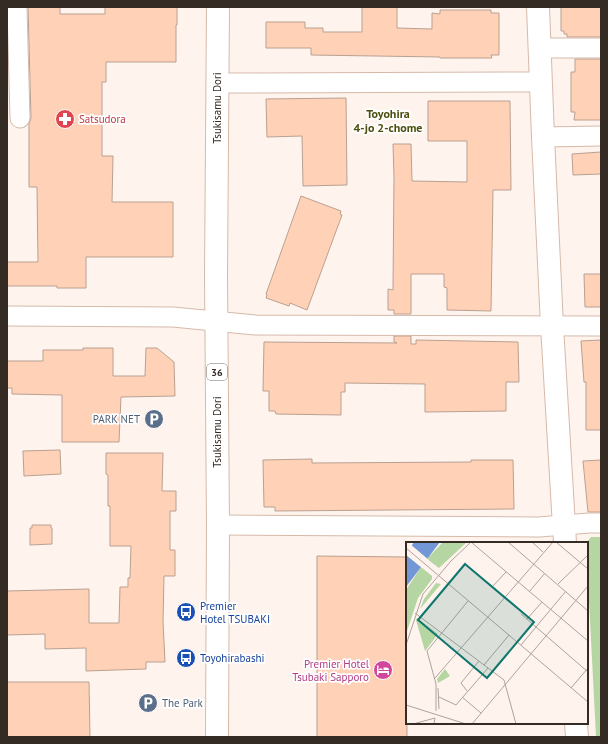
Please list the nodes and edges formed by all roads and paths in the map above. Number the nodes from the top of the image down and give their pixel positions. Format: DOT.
graph roads {
  1 [pos="17,7"];
  2 [pos="218,7"];
  3 [pos="538,7"];
  4 [pos="540,48"];
  5 [pos="601,48"];
  6 [pos="12,53"];
  7 [pos="540,82"];
  8 [pos="217,83"];
  9 [pos="20,118"];
  10 [pos="601,136"];
  11 [pos="543,137"];
  12 [pos="7,316"];
  13 [pos="216,322"];
  14 [pos="552,326"];
  15 [pos="601,326"];
  16 [pos="601,524"];
  17 [pos="218,525"];
  18 [pos="564,534"];
  19 [pos="576,724"];
  20 [pos="217,737"];
  21 [pos="577,737"];
  1 -- 6 [label="street"];
  2 -- 8 [label="main road, Tsukisamu Dori / 36"];
  3 -- 4 [label="main road"];
  4 -- 5 [label="street"];
  4 -- 7 [label="main road"];
  6 -- 9 [label="street"];
  7 -- 8 [label="street"];
  7 -- 11 [label="main road"];
  8 -- 13 [label="main road, Tsukisamu Dori / 36"];
  10 -- 11 [label="street"];
  11 -- 14 [label="main road"];
  12 -- 13 [label="street"];
  13 -- 14 [label="street"];
  13 -- 17 [label="main road, Tsukisamu Dori / 36"];
  14 -- 15 [label="street"];
  14 -- 18 [label="main road"];
  16 -- 18 [label="street"];
  17 -- 18 [label="street"];
  17 -- 20 [label="main road, Tsukisamu Dori / 36"];
  19 -- 21 [label="main road"];
}
